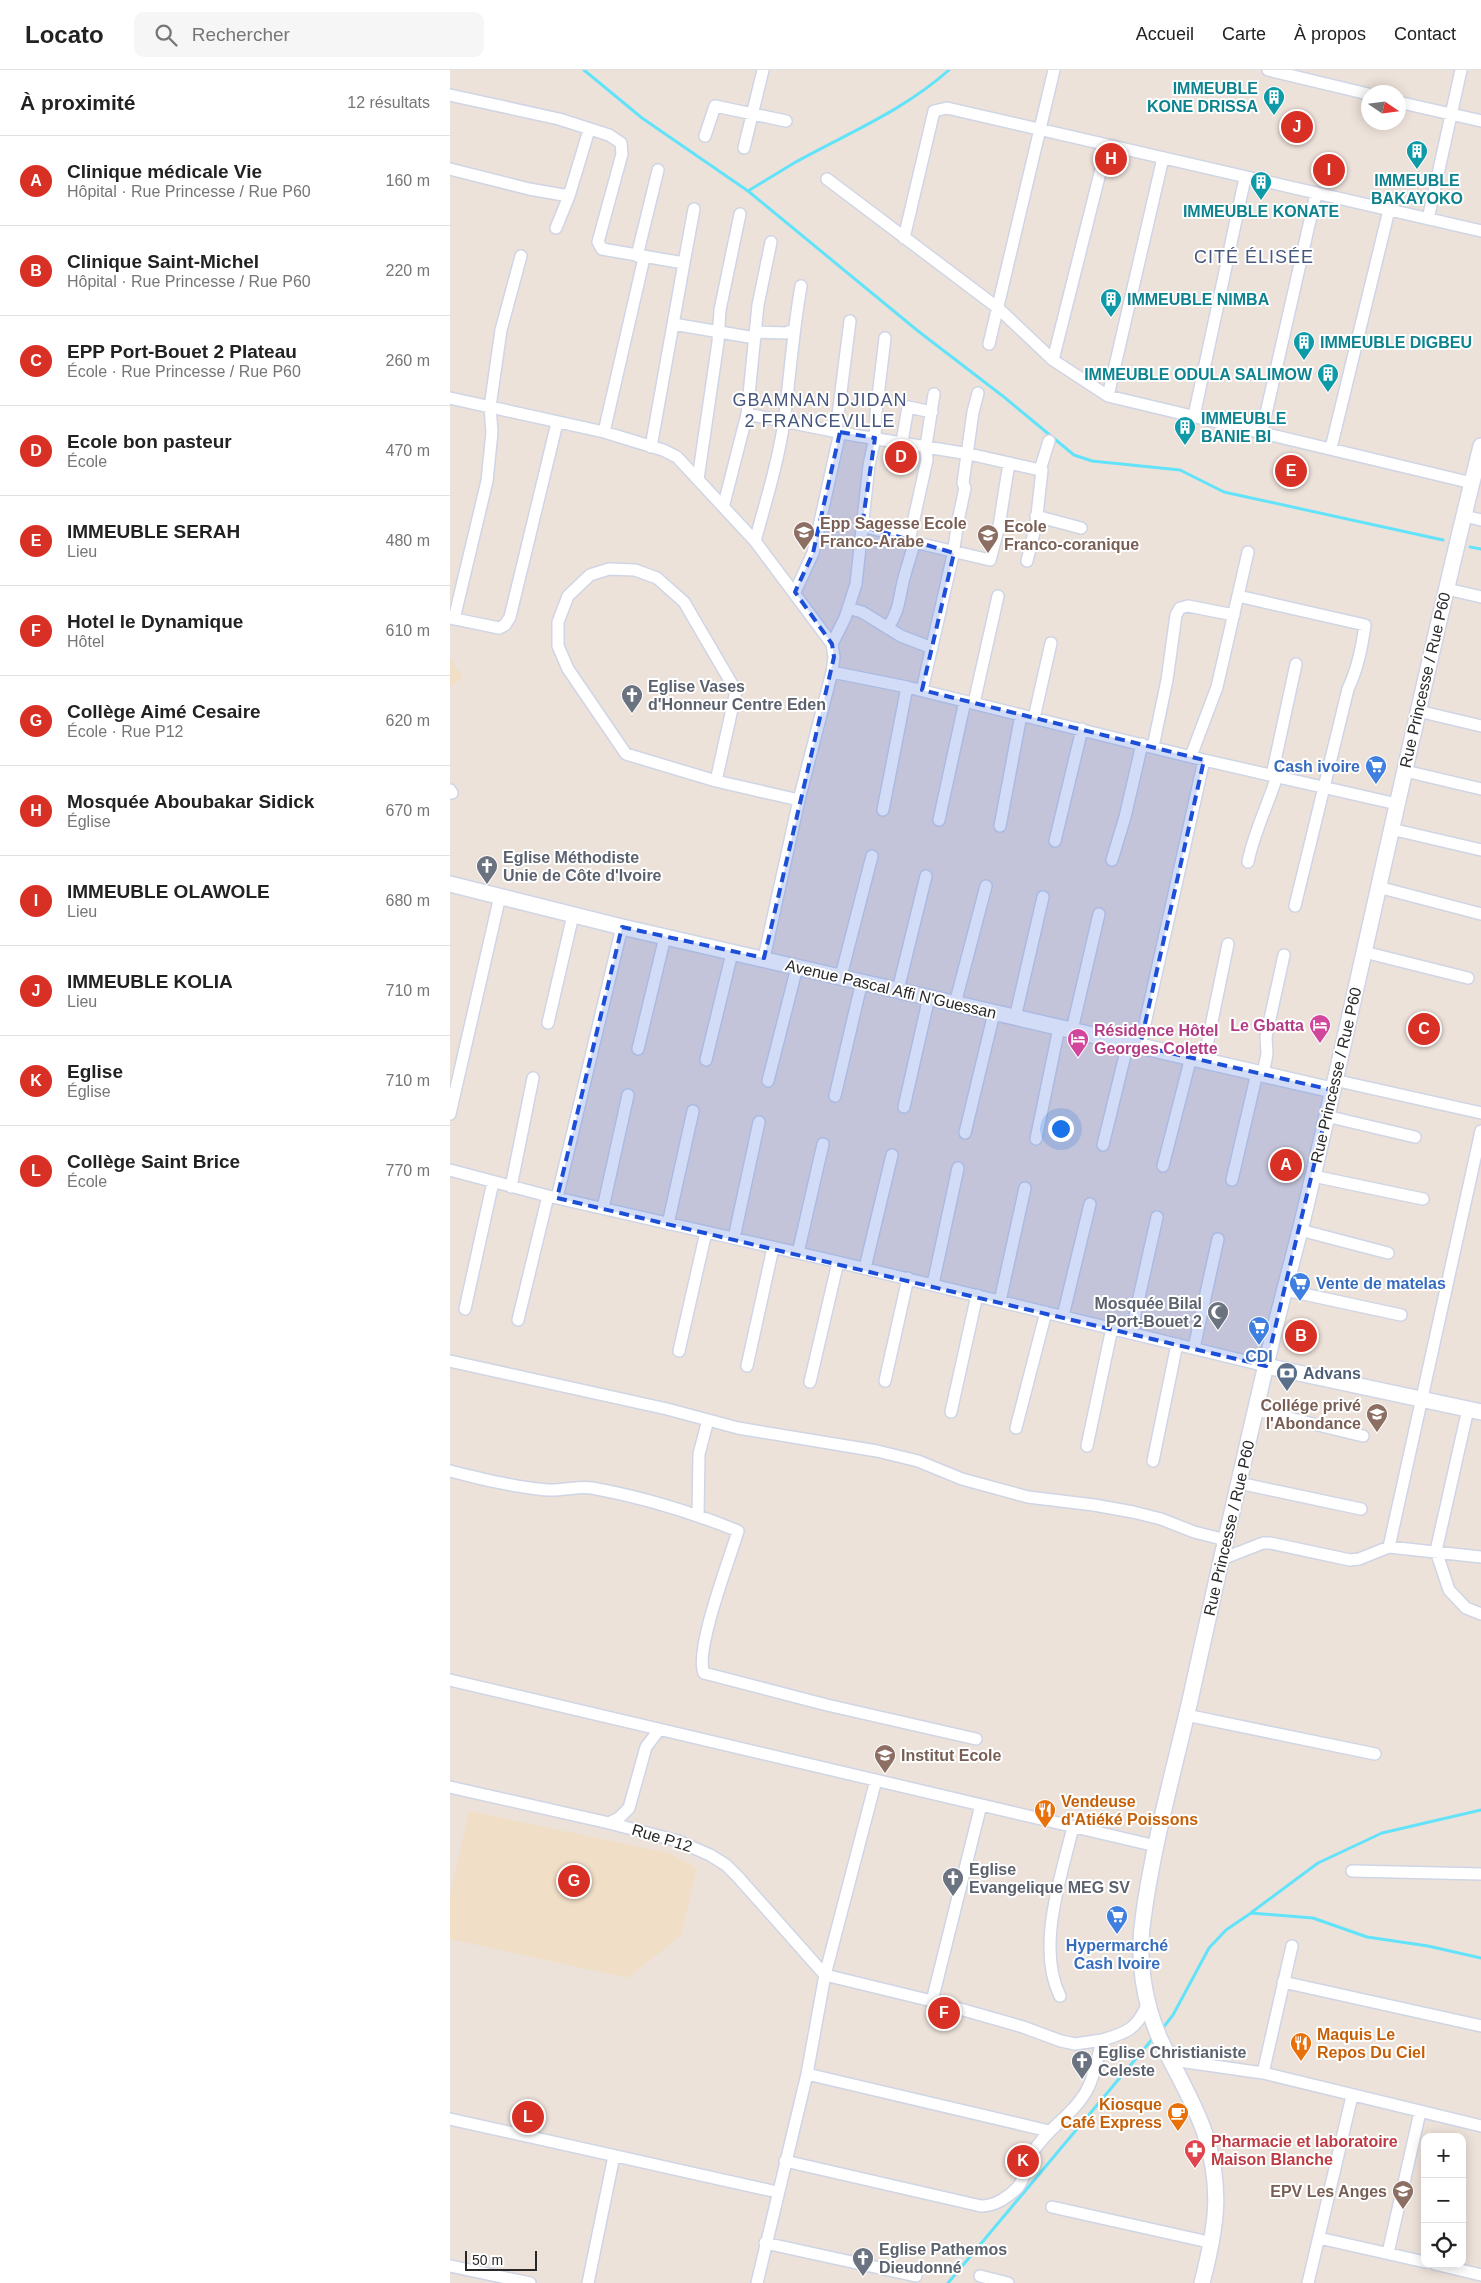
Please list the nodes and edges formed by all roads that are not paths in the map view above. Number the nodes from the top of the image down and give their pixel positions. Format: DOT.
graph roads {
  1 [pos="763,70"];
  2 [pos="1054,70"];
  3 [pos="1268,70"];
  4 [pos="1461,70"];
  5 [pos="1361,92"];
  6 [pos="450,94"];
  7 [pos="1406,104"];
  8 [pos="753,113"];
  9 [pos="1450,114"];
  10 [pos="786,121"];
  11 [pos="1481,121"];
  12 [pos="1039,129"];
  13 [pos="589,130"];
  14 [pos="705,136"];
  15 [pos="1107,145"];
  16 [pos="744,148"];
  17 [pos="1163,158"];
  18 [pos="450,169"];
  19 [pos="658,170"];
  20 [pos="1245,178"];
  21 [pos="826,179"];
  22 [pos="1316,194"];
  23 [pos="569,196"];
  24 [pos="694,209"];
  25 [pos="1389,210"];
  26 [pos="740,214"];
  27 [pos="1428,219"];
  28 [pos="556,228"];
  29 [pos="1481,232"];
  30 [pos="904,238"];
  31 [pos="771,242"];
  32 [pos="520,256"];
  33 [pos="640,257"];
  34 [pos="684,263"];
  35 [pos="801,286"];
  36 [pos="998,308"];
  37 [pos="850,321"];
  38 [pos="673,324"];
  39 [pos="793,330"];
  40 [pos="719,332"];
  41 [pos="756,335"];
  42 [pos="885,338"];
  43 [pos="989,344"];
  44 [pos="1053,360"];
  45 [pos="978,393"];
  46 [pos="934,394"];
  47 [pos="1108,396"];
  48 [pos="450,398"];
  49 [pos="490,407"];
  50 [pos="932,412"];
  51 [pos="747,414"];
  52 [pos="1194,416"];
  53 [pos="557,422"];
  54 [pos="784,422"];
  55 [pos="1262,431"];
  56 [pos="604,432"];
  57 [pos="838,432"];
  58 [pos="875,438"];
  59 [pos="1049,441"];
  60 [pos="902,442"];
  61 [pos="926,446"];
  62 [pos="1481,446"];
  63 [pos="651,447"];
  64 [pos="1331,448"];
  65 [pos="968,454"];
  66 [pos="1009,464"];
  67 [pos="1041,469"];
  68 [pos="698,479"];
  69 [pos="1472,483"];
  70 [pos="724,504"];
  71 [pos="1036,516"];
  72 [pos="1464,516"];
  73 [pos="1481,520"];
  74 [pos="862,526"];
  75 [pos="1081,528"];
  76 [pos="755,540"];
  77 [pos="912,542"];
  78 [pos="1248,552"];
  79 [pos="954,553"];
  80 [pos="1027,560"];
  81 [pos="1446,589"];
  82 [pos="795,592"];
  83 [pos="998,596"];
  84 [pos="1238,596"];
  85 [pos="1481,598"];
  86 [pos="848,608"];
  87 [pos="1234,614"];
  88 [pos="452,619"];
  89 [pos="888,626"];
  90 [pos="1051,643"];
  91 [pos="832,644"];
  92 [pos="932,648"];
  93 [pos="1296,664"];
  94 [pos="832,672"];
  95 [pos="907,687"];
  96 [pos="922,690"];
  97 [pos="970,702"];
  98 [pos="1418,711"];
  99 [pos="1021,715"];
  100 [pos="1034,718"];
  101 [pos="1481,726"];
  102 [pos="1082,729"];
  103 [pos="1147,745"];
  104 [pos="1192,756"];
  105 [pos="1204,760"];
  106 [pos="1405,770"];
  107 [pos="1274,775"];
  108 [pos="716,781"];
  109 [pos="1324,786"];
  110 [pos="1481,789"];
  111 [pos="799,800"];
  112 [pos="1397,804"];
  113 [pos="883,810"];
  114 [pos="939,820"];
  115 [pos="1000,826"];
  116 [pos="1391,828"];
  117 [pos="1055,841"];
  118 [pos="1481,850"];
  119 [pos="872,856"];
  120 [pos="1112,860"];
  121 [pos="1248,862"];
  122 [pos="926,876"];
  123 [pos="450,884"];
  124 [pos="986,886"];
  125 [pos="1378,887"];
  126 [pos="500,896"];
  127 [pos="1043,897"];
  128 [pos="1295,906"];
  129 [pos="573,914"];
  130 [pos="1099,914"];
  131 [pos="1481,914"];
  132 [pos="622,927"];
  133 [pos="665,937"];
  134 [pos="1228,944"];
  135 [pos="732,952"];
  136 [pos="1364,952"];
  137 [pos="1284,955"];
  138 [pos="764,958"];
  139 [pos="797,967"];
  140 [pos="841,976"];
  141 [pos="1468,978"];
  142 [pos="862,981"];
  143 [pos="898,990"];
  144 [pos="928,997"];
  145 [pos="955,1004"];
  146 [pos="994,1013"];
  147 [pos="1016,1018"];
  148 [pos="548,1023"];
  149 [pos="1065,1029"];
  150 [pos="1134,1044"];
  151 [pos="638,1049"];
  152 [pos="1197,1059"];
  153 [pos="706,1060"];
  154 [pos="1260,1073"];
  155 [pos="533,1078"];
  156 [pos="768,1080"];
  157 [pos="1333,1085"];
  158 [pos="628,1094"];
  159 [pos="835,1096"];
  160 [pos="904,1107"];
  161 [pos="693,1111"];
  162 [pos="1481,1113"];
  163 [pos="450,1114"];
  164 [pos="1326,1116"];
  165 [pos="759,1122"];
  166 [pos="1481,1131"];
  167 [pos="965,1133"];
  168 [pos="1415,1137"];
  169 [pos="1036,1139"];
  170 [pos="823,1144"];
  171 [pos="1102,1145"];
  172 [pos="892,1155"];
  173 [pos="1164,1166"];
  174 [pos="958,1168"];
  175 [pos="450,1170"];
  176 [pos="1313,1176"];
  177 [pos="1232,1180"];
  178 [pos="493,1182"];
  179 [pos="510,1187"];
  180 [pos="1024,1188"];
  181 [pos="552,1197"];
  182 [pos="1423,1199"];
  183 [pos="1090,1204"];
  184 [pos="603,1208"];
  185 [pos="1157,1217"];
  186 [pos="668,1224"];
  187 [pos="1300,1230"];
  188 [pos="706,1232"];
  189 [pos="734,1238"];
  190 [pos="1218,1240"];
  191 [pos="773,1248"];
  192 [pos="798,1253"];
  193 [pos="1388,1253"];
  194 [pos="838,1262"];
  195 [pos="865,1268"];
  196 [pos="908,1278"];
  197 [pos="933,1284"];
  198 [pos="1285,1290"];
  199 [pos="977,1295"];
  200 [pos="1000,1301"];
  201 [pos="465,1309"];
  202 [pos="1046,1312"];
  203 [pos="1401,1315"];
  204 [pos="1063,1316"];
  205 [pos="518,1320"];
  206 [pos="1112,1328"];
  207 [pos="1131,1333"];
  208 [pos="1177,1344"];
  209 [pos="1194,1348"];
  210 [pos="679,1351"];
  211 [pos="450,1361"];
  212 [pos="747,1366"];
  213 [pos="1266,1366"];
  214 [pos="885,1381"];
  215 [pos="810,1382"];
  216 [pos="1422,1400"];
  217 [pos="1256,1410"];
  218 [pos="1474,1411"];
  219 [pos="951,1412"];
  220 [pos="708,1420"];
  221 [pos="1016,1428"];
  222 [pos="1363,1436"];
  223 [pos="1087,1446"];
  224 [pos="1153,1461"];
  225 [pos="450,1471"];
  226 [pos="1239,1483"];
  227 [pos="1360,1508"];
  228 [pos="698,1516"];
  229 [pos="1226,1540"];
  230 [pos="1389,1547"];
  231 [pos="1436,1551"];
  232 [pos="1481,1557"];
  233 [pos="1222,1559"];
  234 [pos="1481,1614"];
  235 [pos="450,1680"];
  236 [pos="1186,1715"];
  237 [pos="659,1730"];
  238 [pos="976,1739"];
  239 [pos="1375,1754"];
  240 [pos="876,1780"];
  241 [pos="450,1787"];
  242 [pos="981,1805"];
  243 [pos="609,1823"];
  244 [pos="1073,1827"];
  245 [pos="1156,1846"];
  246 [pos="1352,1870"];
  247 [pos="1481,1874"];
  248 [pos="1292,1946"];
  249 [pos="825,1975"];
  250 [pos="1283,1982"];
  251 [pos="1060,1996"];
  252 [pos="932,2001"];
  253 [pos="1147,2005"];
  254 [pos="1481,2026"];
  255 [pos="1102,2040"];
  256 [pos="1172,2060"];
  257 [pos="1263,2073"];
  258 [pos="806,2074"];
  259 [pos="1352,2096"];
  260 [pos="1420,2112"];
  261 [pos="450,2119"];
  262 [pos="1481,2126"];
  263 [pos="1049,2131"];
  264 [pos="614,2156"];
  265 [pos="785,2160"];
  266 [pos="777,2192"];
  267 [pos="1052,2207"];
  268 [pos="1320,2238"];
  269 [pos="765,2242"];
  270 [pos="1212,2243"];
  271 [pos="1388,2253"];
  272 [pos="1421,2261"];
  273 [pos="450,2266"];
  274 [pos="1450,2268"];
  275 [pos="916,2276"];
  276 [pos="980,2276"];
  277 [pos="1481,2276"];
  278 [pos="530,2283"];
  279 [pos="588,2283"];
  280 [pos="757,2283"];
  281 [pos="1008,2283"];
  282 [pos="1202,2283"];
  283 [pos="1308,2283"];
  284 [pos="1480,2283"];
  1 -- 8 [label="street"];
  2 -- 12 [label="street"];
  3 -- 5 [label="street"];
  4 -- 9 [label="street"];
  6 -- 13 [label="street"];
  7 -- 9 [label="street"];
  8 -- 10 [label="street"];
  8 -- 14 [label="street"];
  8 -- 16 [label="street"];
  9 -- 11 [label="street"];
  9 -- 27 [label="street"];
  12 -- 15 [label="street"];
  12 -- 30 [label="street"];
  12 -- 36 [label="street"];
  13 -- 23 [label="street"];
  13 -- 33 [label="street"];
  15 -- 17 [label="street"];
  15 -- 44 [label="street"];
  17 -- 20 [label="street"];
  17 -- 47 [label="street"];
  18 -- 23 [label="street"];
  19 -- 33 [label="street"];
  20 -- 22 [label="street"];
  20 -- 52 [label="street"];
  21 -- 30 [label="street"];
  22 -- 25 [label="street"];
  22 -- 55 [label="street"];
  23 -- 28 [label="street"];
  24 -- 34 [label="street"];
  25 -- 27 [label="street"];
  25 -- 64 [label="street"];
  26 -- 40 [label="street"];
  27 -- 29 [label="street"];
  30 -- 36 [label="street"];
  31 -- 41 [label="street"];
  32 -- 49 [label="street"];
  33 -- 34 [label="street"];
  33 -- 56 [label="street"];
  34 -- 38 [label="street"];
  35 -- 39 [label="street"];
  36 -- 43 [label="street"];
  36 -- 44 [label="street"];
  37 -- 57 [label="street"];
  38 -- 40 [label="street"];
  38 -- 63 [label="street"];
  39 -- 41 [label="street"];
  39 -- 54 [label="street"];
  40 -- 41 [label="street"];
  40 -- 68 [label="street"];
  41 -- 51 [label="street"];
  42 -- 58 [label="street"];
  44 -- 47 [label="street"];
  45 -- 65 [label="street"];
  46 -- 50 [label="street"];
  47 -- 52 [label="street"];
  48 -- 49 [label="street"];
  49 -- 53 [label="street"];
  49 -- 88 [label="street"];
  50 -- 60 [label="street"];
  50 -- 61 [label="street"];
  51 -- 54 [label="street"];
  51 -- 70 [label="street"];
  52 -- 55 [label="street"];
  53 -- 56 [label="street"];
  53 -- 88 [label="street"];
  54 -- 57 [label="street"];
  54 -- 76 [label="street"];
  55 -- 64 [label="street"];
  56 -- 63 [label="street"];
  57 -- 58 [label="street"];
  57 -- 82 [label="street"];
  58 -- 60 [label="street"];
  58 -- 74 [label="street"];
  59 -- 67 [label="street"];
  60 -- 61 [label="street"];
  61 -- 65 [label="street"];
  61 -- 77 [label="street"];
  62 -- 69 [label="street, Rue Princesse / Rue P60"];
  63 -- 68 [label="street"];
  64 -- 69 [label="street"];
  65 -- 66 [label="street"];
  65 -- 79 [label="street"];
  66 -- 67 [label="street"];
  66 -- 79 [label="street"];
  67 -- 71 [label="street"];
  68 -- 70 [label="street"];
  69 -- 72 [label="street, Rue Princesse / Rue P60"];
  70 -- 76 [label="street"];
  71 -- 75 [label="street"];
  71 -- 80 [label="street"];
  72 -- 73 [label="street"];
  72 -- 81 [label="street, Rue Princesse / Rue P60"];
  74 -- 77 [label="street"];
  74 -- 86 [label="street"];
  76 -- 82 [label="street"];
  77 -- 79 [label="street"];
  77 -- 89 [label="street"];
  78 -- 84 [label="street"];
  79 -- 92 [label="street"];
  81 -- 85 [label="street"];
  81 -- 98 [label="street, Rue Princesse / Rue P60"];
  82 -- 91 [label="street"];
  83 -- 97 [label="street"];
  84 -- 87 [label="street"];
  84 -- 109 [label="street"];
  86 -- 89 [label="street"];
  86 -- 91 [label="street"];
  87 -- 103 [label="street"];
  87 -- 104 [label="street"];
  89 -- 92 [label="street"];
  90 -- 100 [label="street"];
  91 -- 94 [label="street"];
  92 -- 96 [label="street"];
  93 -- 107 [label="street"];
  94 -- 95 [label="street"];
  94 -- 111 [label="street"];
  95 -- 96 [label="street"];
  95 -- 113 [label="street"];
  96 -- 97 [label="street"];
  97 -- 99 [label="street"];
  97 -- 114 [label="street"];
  98 -- 101 [label="street"];
  98 -- 106 [label="street, Rue Princesse / Rue P60"];
  99 -- 100 [label="street"];
  99 -- 115 [label="street"];
  100 -- 102 [label="street"];
  102 -- 103 [label="street"];
  102 -- 117 [label="street"];
  103 -- 104 [label="street"];
  103 -- 120 [label="street"];
  104 -- 105 [label="street"];
  105 -- 107 [label="street"];
  105 -- 150 [label="street"];
  106 -- 110 [label="street"];
  106 -- 112 [label="street, Rue Princesse / Rue P60"];
  107 -- 109 [label="street"];
  107 -- 121 [label="street"];
  108 -- 108 [label="street"];
  108 -- 111 [label="street"];
  109 -- 112 [label="street"];
  109 -- 128 [label="street"];
  111 -- 138 [label="street"];
  112 -- 116 [label="street, Rue Princesse / Rue P60"];
  116 -- 118 [label="street"];
  116 -- 125 [label="street, Rue Princesse / Rue P60"];
  119 -- 140 [label="street"];
  122 -- 143 [label="street"];
  123 -- 126 [label="street, Avenue Pascal Affi N'Guessan"];
  124 -- 145 [label="street"];
  125 -- 131 [label="street"];
  125 -- 136 [label="street, Rue Princesse / Rue P60"];
  126 -- 129 [label="street, Avenue Pascal Affi N'Guessan"];
  126 -- 163 [label="street"];
  127 -- 147 [label="street"];
  129 -- 132 [label="street, Avenue Pascal Affi N'Guessan"];
  129 -- 148 [label="street"];
  130 -- 149 [label="street"];
  132 -- 133 [label="street, Avenue Pascal Affi N'Guessan"];
  132 -- 181 [label="street"];
  133 -- 135 [label="street, Avenue Pascal Affi N'Guessan"];
  133 -- 151 [label="street"];
  134 -- 152 [label="street"];
  135 -- 138 [label="street, Avenue Pascal Affi N'Guessan"];
  135 -- 153 [label="street"];
  136 -- 141 [label="street"];
  136 -- 157 [label="street, Rue Princesse / Rue P60"];
  137 -- 154 [label="street"];
  138 -- 139 [label="street, Avenue Pascal Affi N'Guessan"];
  139 -- 140 [label="street, Avenue Pascal Affi N'Guessan"];
  139 -- 156 [label="street"];
  140 -- 142 [label="street, Avenue Pascal Affi N'Guessan"];
  142 -- 143 [label="street, Avenue Pascal Affi N'Guessan"];
  142 -- 159 [label="street"];
  143 -- 144 [label="street, Avenue Pascal Affi N'Guessan"];
  144 -- 145 [label="street, Avenue Pascal Affi N'Guessan"];
  144 -- 160 [label="street"];
  145 -- 146 [label="street, Avenue Pascal Affi N'Guessan"];
  146 -- 147 [label="street, Avenue Pascal Affi N'Guessan"];
  146 -- 167 [label="street"];
  147 -- 149 [label="street, Avenue Pascal Affi N'Guessan"];
  149 -- 150 [label="street, Avenue Pascal Affi N'Guessan"];
  149 -- 169 [label="street"];
  150 -- 152 [label="street, Avenue Pascal Affi N'Guessan"];
  150 -- 171 [label="street"];
  152 -- 154 [label="street, Avenue Pascal Affi N'Guessan"];
  152 -- 173 [label="street"];
  154 -- 157 [label="street, Avenue Pascal Affi N'Guessan"];
  154 -- 177 [label="street"];
  155 -- 179 [label="street"];
  157 -- 162 [label="street"];
  157 -- 164 [label="street, Rue Princesse / Rue P60"];
  158 -- 184 [label="street"];
  161 -- 186 [label="street"];
  164 -- 168 [label="street"];
  164 -- 176 [label="street, Rue Princesse / Rue P60"];
  165 -- 189 [label="street"];
  166 -- 216 [label="street"];
  170 -- 192 [label="street"];
  172 -- 195 [label="street"];
  174 -- 197 [label="street"];
  175 -- 178 [label="street"];
  176 -- 182 [label="street"];
  176 -- 187 [label="street, Rue Princesse / Rue P60"];
  178 -- 179 [label="street"];
  178 -- 201 [label="street"];
  179 -- 181 [label="street"];
  180 -- 200 [label="street"];
  181 -- 184 [label="street"];
  181 -- 205 [label="street"];
  183 -- 204 [label="street"];
  184 -- 186 [label="street"];
  185 -- 207 [label="street"];
  186 -- 188 [label="street"];
  187 -- 193 [label="street"];
  187 -- 198 [label="street, Rue Princesse / Rue P60"];
  188 -- 189 [label="street"];
  188 -- 210 [label="street"];
  189 -- 191 [label="street"];
  190 -- 209 [label="street"];
  191 -- 192 [label="street"];
  191 -- 212 [label="street"];
  192 -- 194 [label="street"];
  194 -- 195 [label="street"];
  194 -- 215 [label="street"];
  195 -- 196 [label="street"];
  196 -- 197 [label="street"];
  196 -- 214 [label="street"];
  197 -- 199 [label="street"];
  198 -- 203 [label="street"];
  198 -- 213 [label="street, Rue Princesse / Rue P60"];
  199 -- 200 [label="street"];
  199 -- 219 [label="street"];
  200 -- 202 [label="street"];
  202 -- 204 [label="street"];
  202 -- 221 [label="street"];
  204 -- 206 [label="street"];
  206 -- 207 [label="street"];
  206 -- 223 [label="street"];
  207 -- 208 [label="street"];
  208 -- 209 [label="street"];
  208 -- 224 [label="street"];
  209 -- 213 [label="street"];
  211 -- 220 [label="street"];
  213 -- 216 [label="street"];
  213 -- 217 [label="street, Rue Princesse / Rue P60"];
  216 -- 218 [label="street"];
  216 -- 230 [label="street"];
  217 -- 222 [label="street"];
  217 -- 226 [label="street, Rue Princesse / Rue P60"];
  218 -- 231 [label="street"];
  220 -- 228 [label="street"];
  220 -- 229 [label="street"];
  225 -- 228 [label="street"];
  226 -- 227 [label="street"];
  226 -- 229 [label="street, Rue Princesse / Rue P60"];
  228 -- 238 [label="street"];
  229 -- 233 [label="street, Rue Princesse / Rue P60"];
  230 -- 231 [label="street"];
  230 -- 233 [label="street"];
  231 -- 232 [label="street"];
  231 -- 234 [label="street"];
  233 -- 236 [label="street, Rue Princesse / Rue P60"];
  235 -- 237 [label="street"];
  236 -- 239 [label="street"];
  236 -- 245 [label="street, Rue Princesse / Rue P60"];
  237 -- 240 [label="street"];
  237 -- 243 [label="street"];
  240 -- 242 [label="street"];
  240 -- 249 [label="street"];
  241 -- 243 [label="street, Rue P12"];
  242 -- 244 [label="street"];
  242 -- 252 [label="street"];
  243 -- 249 [label="street, Rue P12"];
  244 -- 245 [label="street"];
  244 -- 251 [label="street"];
  245 -- 253 [label="street, Rue Princesse / Rue P60"];
  246 -- 247 [label="street"];
  248 -- 250 [label="street"];
  249 -- 252 [label="street"];
  249 -- 258 [label="street"];
  250 -- 254 [label="street"];
  250 -- 257 [label="street"];
  252 -- 255 [label="street"];
  253 -- 255 [label="street"];
  253 -- 256 [label="street, Rue Princesse / Rue P60"];
  255 -- 263 [label="street"];
  256 -- 257 [label="street"];
  256 -- 270 [label="street, Rue Princesse / Rue P60"];
  257 -- 259 [label="street"];
  258 -- 263 [label="street"];
  258 -- 265 [label="street"];
  259 -- 260 [label="street"];
  259 -- 268 [label="street"];
  260 -- 262 [label="street"];
  260 -- 271 [label="street"];
  261 -- 264 [label="street"];
  263 -- 265 [label="street"];
  264 -- 266 [label="street"];
  264 -- 279 [label="street"];
  265 -- 266 [label="street"];
  266 -- 269 [label="street"];
  267 -- 270 [label="street"];
  268 -- 271 [label="street"];
  268 -- 283 [label="street"];
  269 -- 275 [label="street"];
  269 -- 280 [label="street"];
  270 -- 282 [label="street, Rue Princesse / Rue P60"];
  271 -- 272 [label="street"];
  273 -- 278 [label="street"];
  274 -- 277 [label="street"];
  276 -- 281 [label="street"];
  277 -- 284 [label="street"];
}
